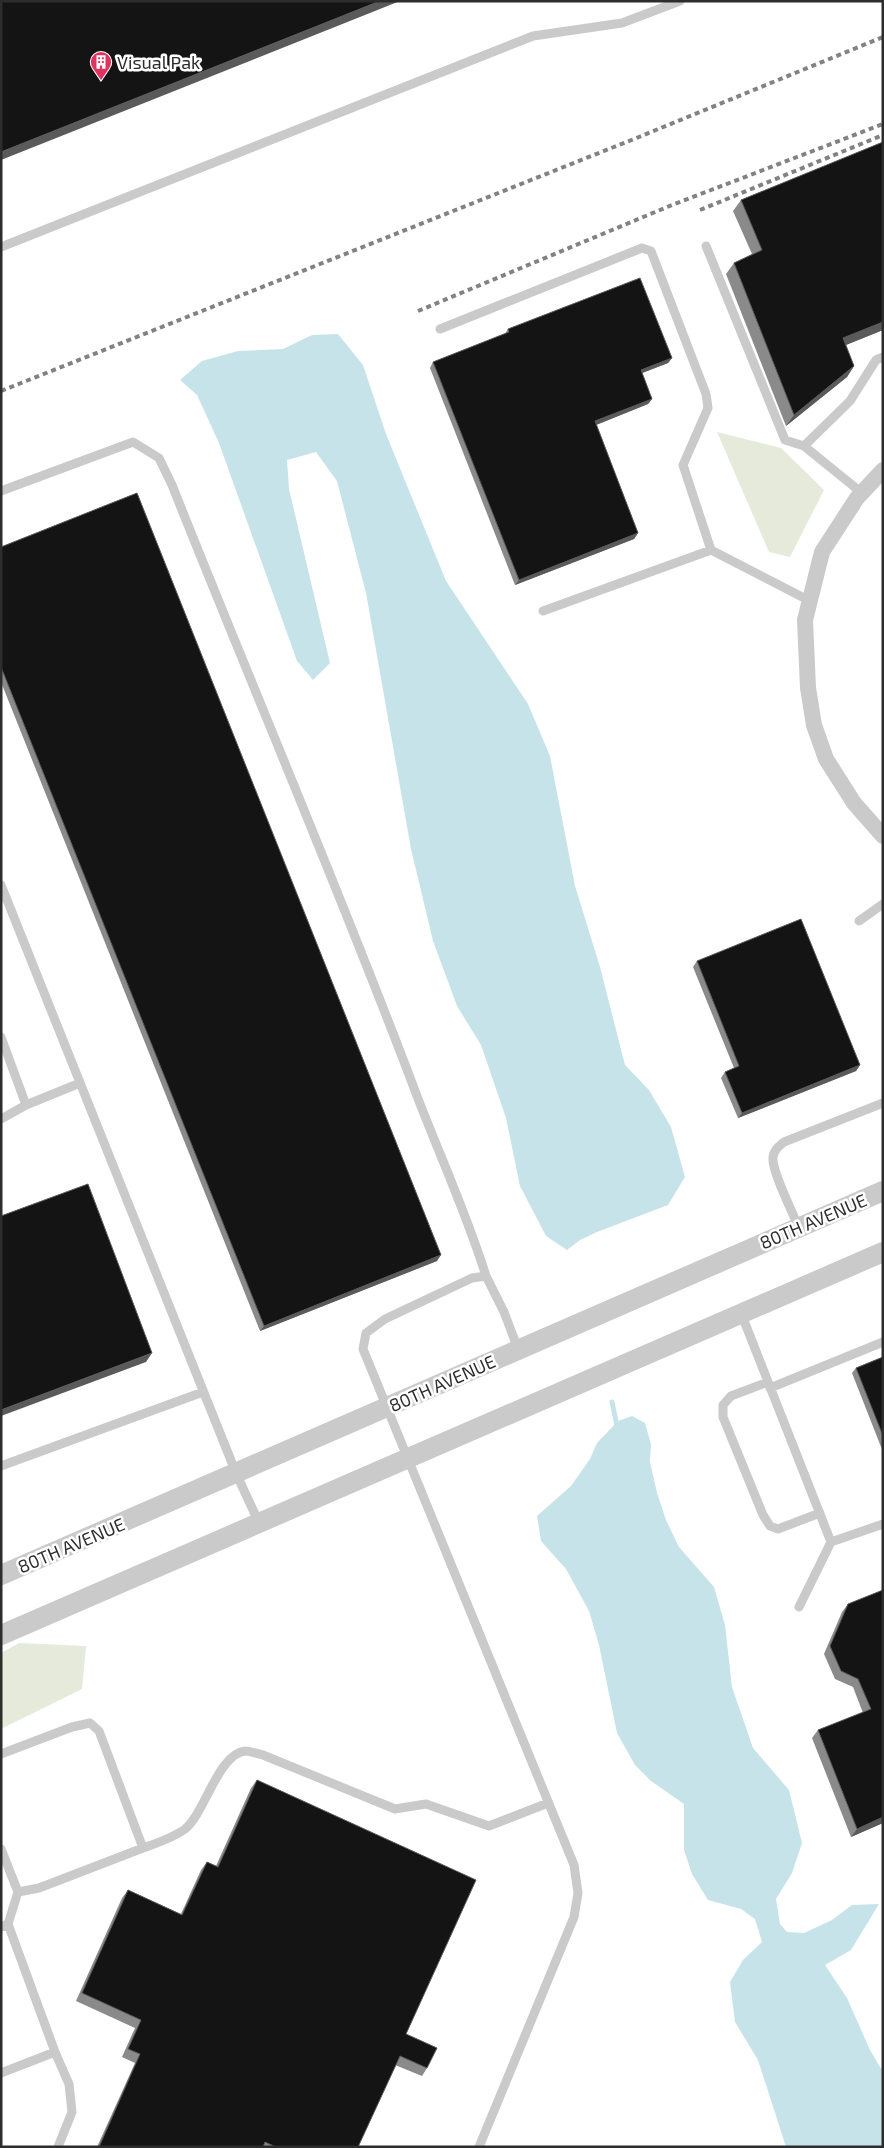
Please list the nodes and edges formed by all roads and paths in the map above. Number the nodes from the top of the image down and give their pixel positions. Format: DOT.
graph roads {
  1 [pos="680,1"];
  2 [pos="706,246"];
  3 [pos="1,247"];
  4 [pos="440,329"];
  5 [pos="883,357"];
  6 [pos="804,446"];
  7 [pos="883,470"];
  8 [pos="1,491"];
  9 [pos="862,493"];
  10 [pos="711,550"];
  11 [pos="810,601"];
  12 [pos="543,611"];
  13 [pos="883,836"];
  14 [pos="1,885"];
  15 [pos="883,904"];
  16 [pos="859,922"];
  17 [pos="1,1036"];
  18 [pos="80,1083"];
  19 [pos="883,1103"];
  20 [pos="26,1105"];
  21 [pos="1,1119"];
  22 [pos="883,1191"];
  23 [pos="799,1228"];
  24 [pos="883,1252"];
  25 [pos="486,1276"];
  26 [pos="741,1313"];
  27 [pos="883,1342"];
  28 [pos="518,1349"];
  29 [pos="769,1385"];
  30 [pos="203,1392"];
  31 [pos="386,1407"];
  32 [pos="408,1457"];
  33 [pos="1,1466"];
  34 [pos="236,1473"];
  35 [pos="820,1513"];
  36 [pos="259,1524"];
  37 [pos="883,1524"];
  38 [pos="831,1542"];
  39 [pos="1,1575"];
  40 [pos="799,1607"];
  41 [pos="1,1635"];
  42 [pos="1,1754"];
  43 [pos="548,1803"];
  44 [pos="143,1848"];
  45 [pos="1,1849"];
  46 [pos="18,1892"];
  47 [pos="5,1925"];
  48 [pos="56,2052"];
  49 [pos="1,2073"];
  50 [pos="58,2147"];
  51 [pos="479,2147"];
  1 -- 3 [label="lane"];
  2 -- 6 [label="lane"];
  4 -- 10 [label="lane"];
  5 -- 6 [label="lane"];
  6 -- 9 [label="lane"];
  7 -- 9 [label="street"];
  8 -- 25 [label="lane"];
  9 -- 11 [label="street"];
  10 -- 11 [label="lane"];
  10 -- 12 [label="lane"];
  11 -- 13 [label="street"];
  14 -- 18 [label="lane"];
  15 -- 16 [label="lane"];
  17 -- 20 [label="lane"];
  18 -- 20 [label="lane"];
  18 -- 30 [label="lane"];
  19 -- 23 [label="lane"];
  20 -- 21 [label="lane"];
  22 -- 23 [label="street, 80TH AVENUE"];
  23 -- 28 [label="street, 80TH AVENUE"];
  24 -- 26 [label="street"];
  25 -- 28 [label="lane"];
  25 -- 31 [label="lane"];
  26 -- 29 [label="lane"];
  26 -- 32 [label="street"];
  27 -- 29 [label="lane"];
  28 -- 31 [label="street, 80TH AVENUE"];
  29 -- 35 [label="lane"];
  29 -- 35 [label="lane"];
  30 -- 33 [label="lane"];
  30 -- 34 [label="lane"];
  31 -- 32 [label="lane"];
  31 -- 34 [label="street, 80TH AVENUE"];
  32 -- 36 [label="street"];
  32 -- 43 [label="lane"];
  34 -- 36 [label="lane"];
  34 -- 39 [label="street, 80TH AVENUE"];
  35 -- 38 [label="lane"];
  36 -- 41 [label="street"];
  37 -- 38 [label="lane"];
  38 -- 40 [label="lane"];
  42 -- 44 [label="lane"];
  43 -- 44 [label="lane"];
  43 -- 51 [label="lane"];
  44 -- 46 [label="lane"];
  45 -- 46 [label="lane"];
  46 -- 47 [label="lane"];
  47 -- 48 [label="lane"];
  48 -- 49 [label="lane"];
  48 -- 50 [label="lane"];
}
